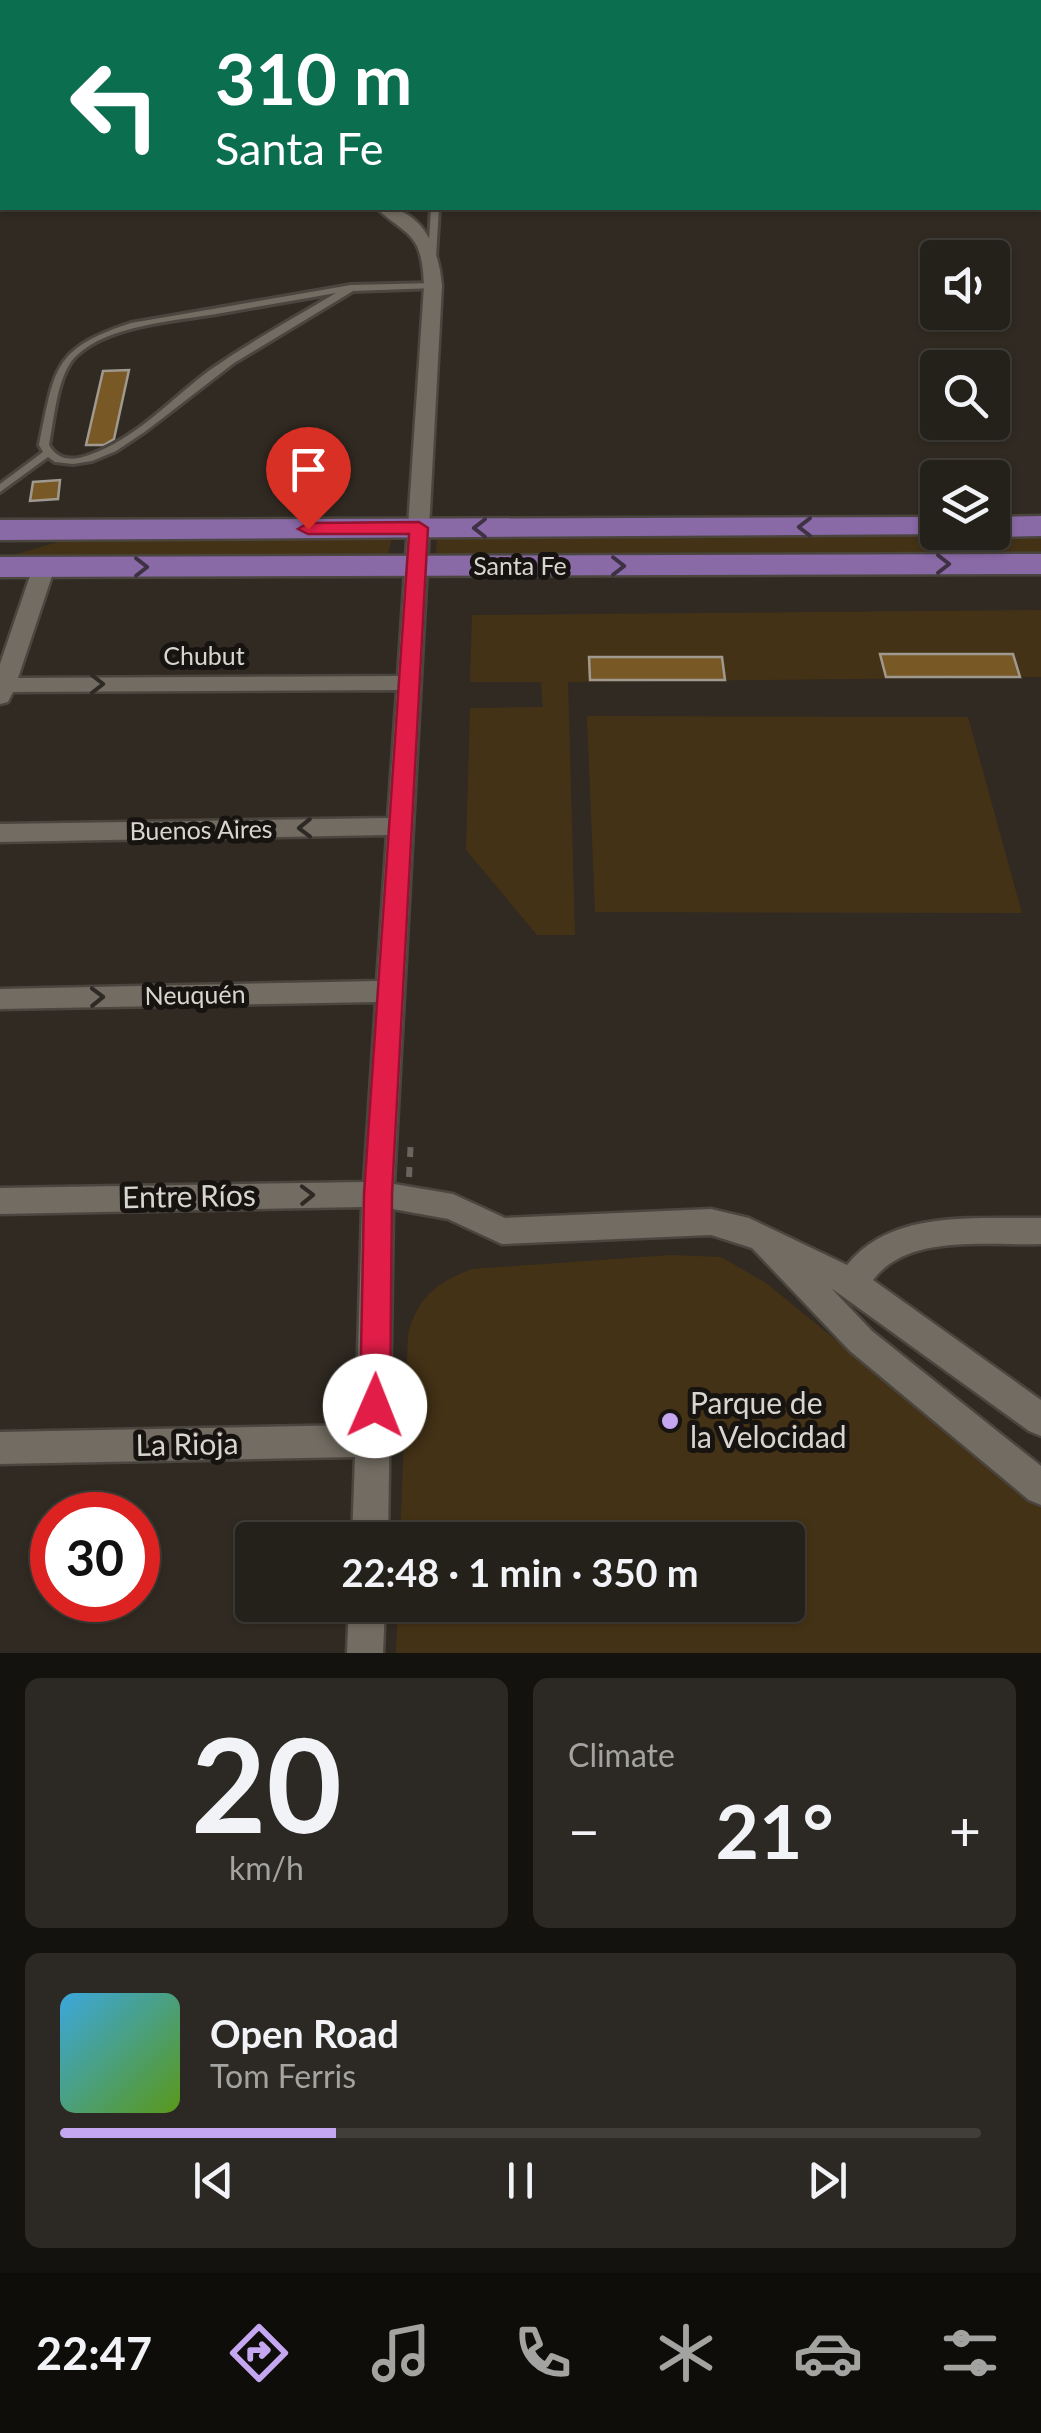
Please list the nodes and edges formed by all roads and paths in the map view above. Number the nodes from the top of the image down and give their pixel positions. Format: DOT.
graph roads {
  1 [pos="387,210"];
  2 [pos="435,210"];
  3 [pos="432,257"];
  4 [pos="433,286"];
  5 [pos="351,288"];
  6 [pos="47,453"];
  7 [pos="0,489"];
  8 [pos="1010,526"];
  9 [pos="1041,526"];
  10 [pos="920,527"];
  11 [pos="419,528"];
  12 [pos="0,530"];
  13 [pos="85,530"];
  14 [pos="0,547"];
  15 [pos="1041,564"];
  16 [pos="0,567"];
  17 [pos="44,567"];
  18 [pos="416,567"];
  19 [pos="409,683"];
  20 [pos="1,689"];
  21 [pos="402,826"];
  22 [pos="0,832"];
  23 [pos="391,991"];
  24 [pos="0,999"];
  25 [pos="378,1194"];
  26 [pos="0,1201"];
  27 [pos="1041,1231"];
  28 [pos="763,1238"];
  29 [pos="852,1283"];
  30 [pos="1041,1420"];
  31 [pos="374,1442"];
  32 [pos="0,1448"];
  33 [pos="1041,1488"];
  34 [pos="371,1522"];
  35 [pos="366,1622"];
  36 [pos="365,1653"];
  1 -- 3 [label="street"];
  2 -- 3 [label="lane"];
  3 -- 4 [label="street"];
  4 -- 5 [label="lane"];
  4 -- 11 [label="street"];
  5 -- 6 [label="lane"];
  5 -- 6 [label="lane"];
  6 -- 7 [label="lane"];
  8 -- 9 [label="main road"];
  10 -- 11 [label="main road, Santa Fe, one-way"];
  11 -- 13 [label="main road, Santa Fe"];
  11 -- 18 [label="street"];
  12 -- 13 [label="main road, Santa Fe"];
  13 -- 14 [label="main road"];
  18 -- 15 [label="main road, Santa Fe, one-way"];
  16 -- 17 [label="main road, Santa Fe"];
  17 -- 18 [label="main road, Santa Fe, one-way"];
  17 -- 20 [label="street"];
  18 -- 19 [label="street"];
  20 -- 19 [label="street, Chubut, one-way"];
  19 -- 21 [label="street"];
  21 -- 22 [label="street, Buenos Aires, one-way"];
  21 -- 23 [label="street"];
  24 -- 23 [label="street, Neuquén, one-way"];
  23 -- 25 [label="street"];
  26 -- 25 [label="street, Entre Ríos, one-way"];
  25 -- 28 [label="street, Entre Ríos"];
  25 -- 31 [label="street"];
  27 -- 29 [label="street"];
  28 -- 29 [label="street, Entre Ríos"];
  28 -- 33 [label="street"];
  29 -- 30 [label="street, Entre Ríos"];
  31 -- 32 [label="street, La Rioja"];
  31 -- 34 [label="street"];
  35 -- 36 [label="street"];
}
